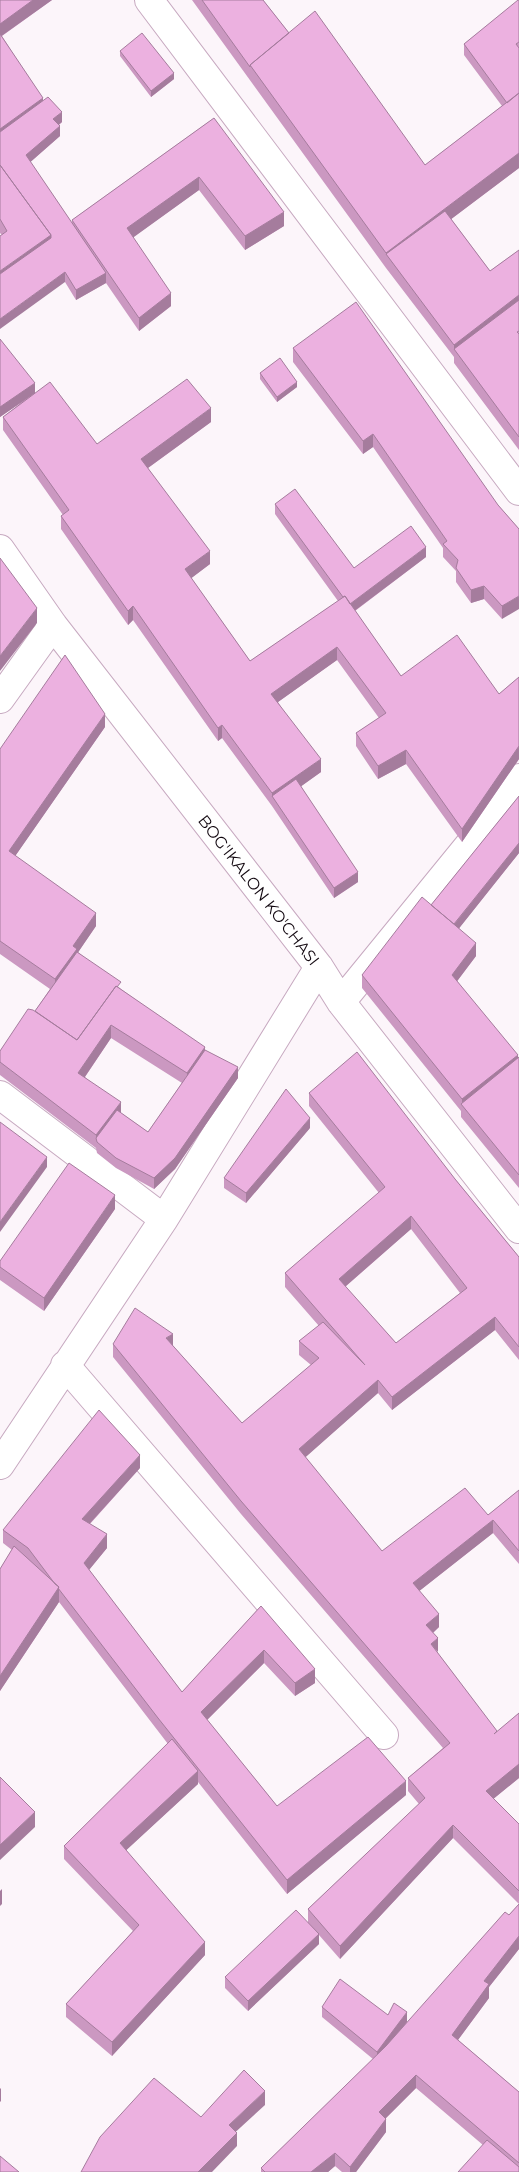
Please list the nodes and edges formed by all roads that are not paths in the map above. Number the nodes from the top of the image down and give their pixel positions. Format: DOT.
graph roads {
  1 [pos="149,0"];
  2 [pos="519,491"];
  3 [pos="0,549"];
  4 [pos="53,625"];
  5 [pos="0,700"];
  6 [pos="519,778"];
  7 [pos="319,967"];
  8 [pos="341,1002"];
  9 [pos="0,1095"];
  10 [pos="164,1219"];
  11 [pos="519,1229"];
  12 [pos="65,1365"];
  13 [pos="0,1466"];
  14 [pos="384,1735"];
  1 -- 2 [label="street"];
  3 -- 4 [label="street, BOG'IKALON KO'CHASI"];
  4 -- 5 [label="street"];
  4 -- 7 [label="street, BOG'IKALON KO'CHASI"];
  6 -- 8 [label="street"];
  7 -- 8 [label="street, BOG'IKALON KO'CHASI"];
  7 -- 10 [label="street"];
  8 -- 11 [label="street, BOG'IKALON KO'CHASI"];
  9 -- 10 [label="street"];
  10 -- 12 [label="street"];
  12 -- 13 [label="street"];
  12 -- 14 [label="street"];
}
